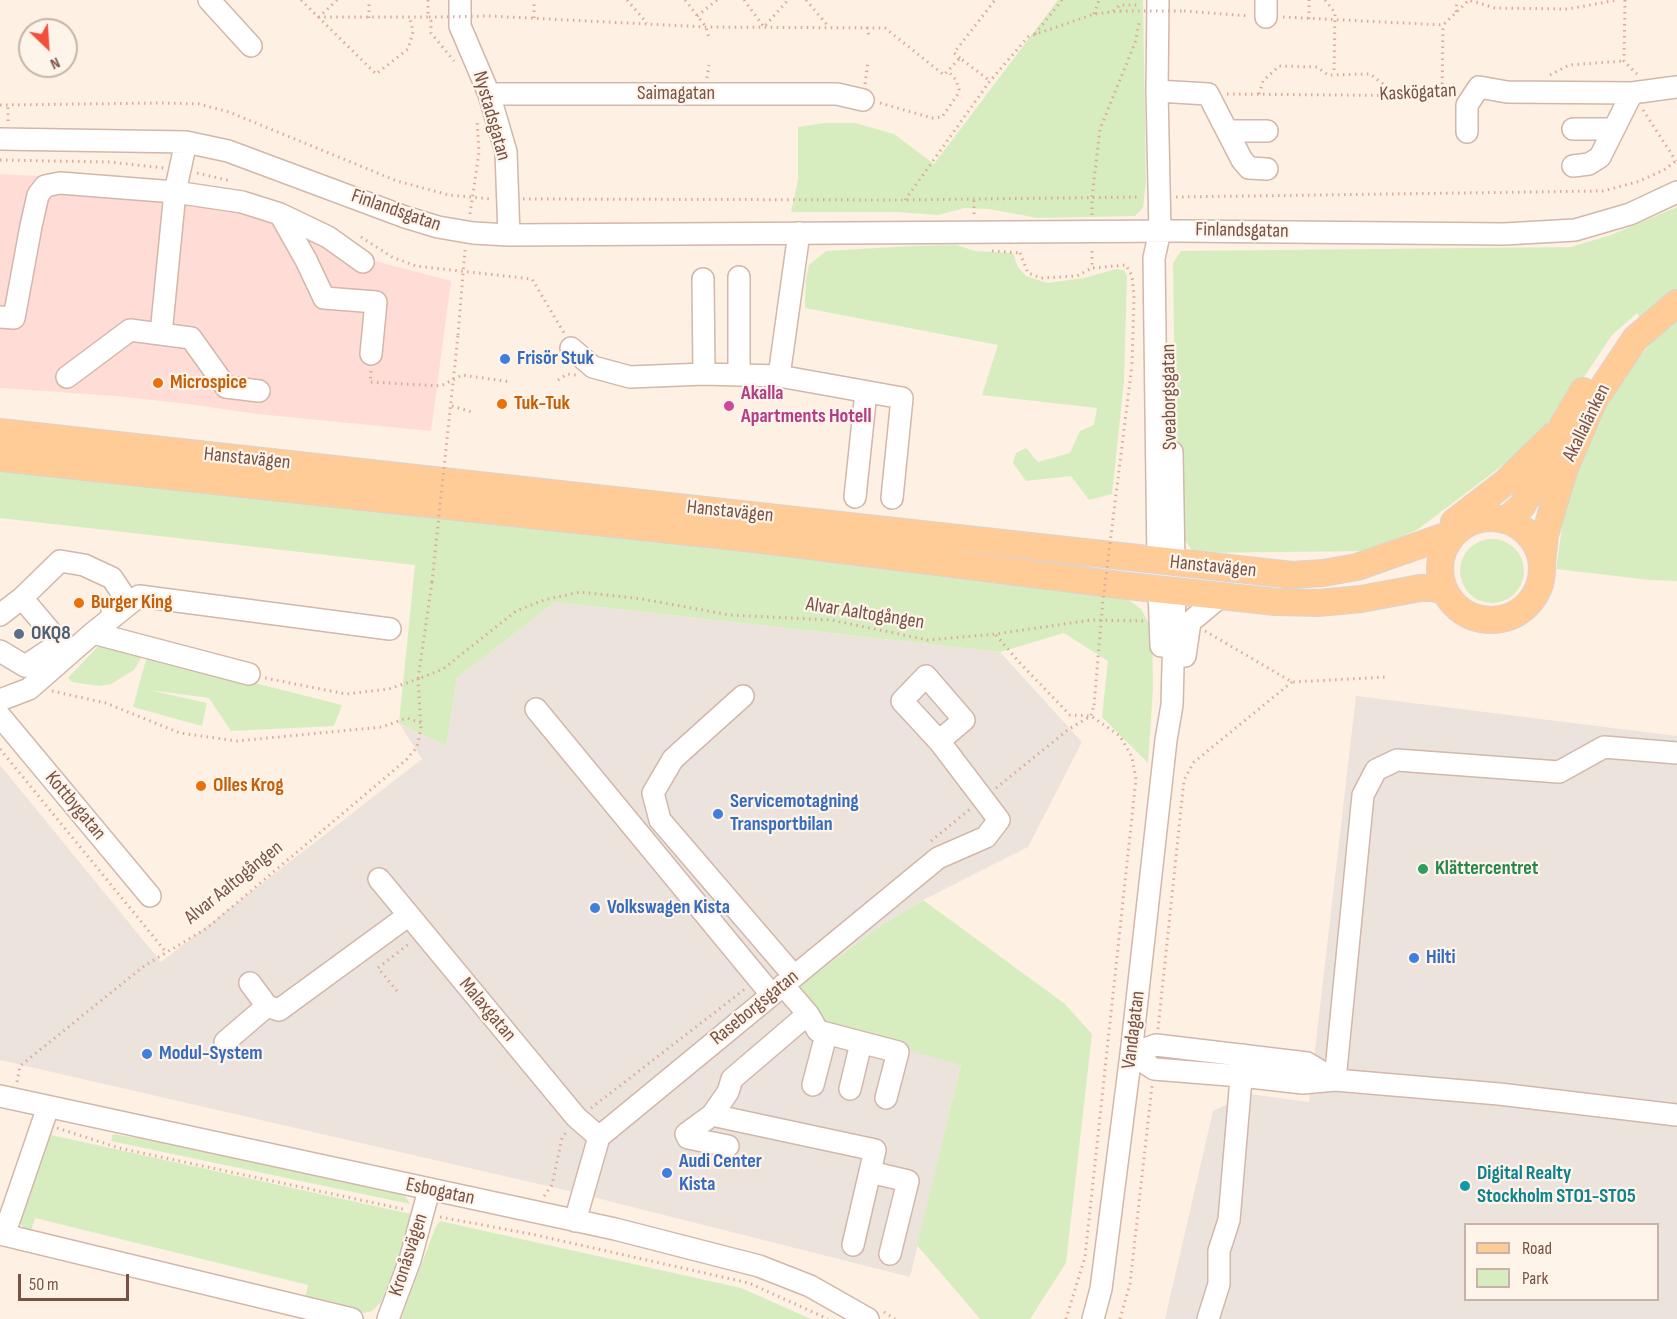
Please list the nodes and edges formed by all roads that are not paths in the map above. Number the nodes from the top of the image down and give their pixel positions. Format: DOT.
graph roads {
  1 [pos="209,0"];
  2 [pos="1150,3"];
  3 [pos="452,4"];
  4 [pos="251,46"];
  5 [pos="1677,87"];
  6 [pos="1157,92"];
  7 [pos="1632,93"];
  8 [pos="489,94"];
  9 [pos="862,99"];
  10 [pos="1573,129"];
  11 [pos="1614,129"];
  12 [pos="1227,131"];
  13 [pos="1267,131"];
  14 [pos="1467,132"];
  15 [pos="0,139"];
  16 [pos="186,142"];
  17 [pos="1573,166"];
  18 [pos="1267,169"];
  19 [pos="175,192"];
  20 [pos="1677,192"];
  21 [pos="280,214"];
  22 [pos="1160,231"];
  23 [pos="799,233"];
  24 [pos="509,235"];
  25 [pos="363,262"];
  26 [pos="739,277"];
  27 [pos="703,279"];
  28 [pos="1677,286"];
  29 [pos="1677,303"];
  30 [pos="0,317"];
  31 [pos="161,334"];
  32 [pos="571,348"];
  33 [pos="371,354"];
  34 [pos="704,374"];
  35 [pos="739,375"];
  36 [pos="779,376"];
  37 [pos="68,377"];
  38 [pos="259,391"];
  39 [pos="866,392"];
  40 [pos="1562,427"];
  41 [pos="0,432"];
  42 [pos="0,458"];
  43 [pos="855,496"];
  44 [pos="892,498"];
  45 [pos="1506,520"];
  46 [pos="1454,533"];
  47 [pos="1422,545"];
  48 [pos="1166,562"];
  49 [pos="1542,567"];
  50 [pos="1167,590"];
  51 [pos="1444,591"];
  52 [pos="1223,596"];
  53 [pos="22,598"];
  54 [pos="0,615"];
  55 [pos="390,629"];
  56 [pos="93,633"];
  57 [pos="60,643"];
  58 [pos="1,654"];
  59 [pos="249,674"];
  60 [pos="743,696"];
  61 [pos="0,700"];
  62 [pos="1172,705"];
  63 [pos="536,709"];
  64 [pos="0,716"];
  65 [pos="1166,740"];
  66 [pos="939,741"];
  67 [pos="1677,753"];
  68 [pos="379,879"];
  69 [pos="150,896"];
  70 [pos="409,915"];
  71 [pos="250,983"];
  72 [pos="782,985"];
  73 [pos="267,1006"];
  74 [pos="808,1014"];
  75 [pos="826,1035"];
  76 [pos="225,1042"];
  77 [pos="861,1043"];
  78 [pos="1131,1054"];
  79 [pos="1242,1066"];
  80 [pos="1335,1080"];
  81 [pos="813,1085"];
  82 [pos="850,1089"];
  83 [pos="6,1097"];
  84 [pos="886,1098"];
  85 [pos="46,1115"];
  86 [pos="712,1115"];
  87 [pos="1677,1115"];
  88 [pos="599,1137"];
  89 [pos="728,1146"];
  90 [pos="870,1172"];
  91 [pos="429,1190"];
  92 [pos="575,1221"];
  93 [pos="2,1235"];
  94 [pos="853,1245"];
  95 [pos="890,1254"];
  96 [pos="352,1319"];
  97 [pos="388,1319"];
  98 [pos="868,1319"];
  99 [pos="1093,1319"];
  100 [pos="1208,1319"];
  1 -- 4 [label="street"];
  2 -- 6 [label="street, Sveaborgsgatan"];
  3 -- 8 [label="street, Nystadsgatan"];
  5 -- 7 [label="street, Kaskögatan"];
  6 -- 12 [label="street"];
  6 -- 22 [label="street, Sveaborgsgatan"];
  7 -- 11 [label="street"];
  7 -- 14 [label="street, Kaskögatan"];
  8 -- 9 [label="street, Saimagatan"];
  8 -- 24 [label="street, Nystadsgatan"];
  10 -- 11 [label="street"];
  11 -- 17 [label="street"];
  12 -- 13 [label="street"];
  12 -- 18 [label="street"];
  15 -- 16 [label="street, Finlandsgatan"];
  16 -- 19 [label="street"];
  16 -- 24 [label="street, Finlandsgatan"];
  19 -- 21 [label="street"];
  19 -- 30 [label="street"];
  19 -- 31 [label="street"];
  20 -- 22 [label="street, Finlandsgatan"];
  21 -- 25 [label="street"];
  21 -- 33 [label="street"];
  22 -- 23 [label="street, Finlandsgatan"];
  22 -- 48 [label="street, Sveaborgsgatan"];
  23 -- 24 [label="street, Finlandsgatan"];
  23 -- 36 [label="street"];
  26 -- 35 [label="street"];
  27 -- 34 [label="street"];
  28 -- 40 [label="main road, Akallalänken"];
  29 -- 49 [label="main road, Akallalänken"];
  31 -- 37 [label="street"];
  31 -- 38 [label="street"];
  32 -- 34 [label="street"];
  34 -- 35 [label="street"];
  35 -- 36 [label="street"];
  36 -- 39 [label="street"];
  39 -- 43 [label="street"];
  39 -- 44 [label="street"];
  40 -- 45 [label="main road, Akallalänken"];
  40 -- 47 [label="main road"];
  41 -- 48 [label="main road, Hanstavägen"];
  42 -- 50 [label="main road, Hanstavägen"];
  45 -- 46 [label="main road"];
  45 -- 49 [label="main road"];
  46 -- 47 [label="main road, Hanstavägen"];
  46 -- 51 [label="main road"];
  47 -- 48 [label="main road, Hanstavägen"];
  48 -- 50 [label="main road"];
  49 -- 51 [label="main road"];
  50 -- 52 [label="main road, Hanstavägen"];
  50 -- 62 [label="street, Vandagatan"];
  50 -- 65 [label="street, Vandagatan"];
  51 -- 52 [label="main road, Hanstavägen"];
  52 -- 62 [label="street, Vandagatan"];
  53 -- 54 [label="street"];
  53 -- 57 [label="street"];
  53 -- 57 [label="street"];
  55 -- 56 [label="street"];
  56 -- 59 [label="street"];
  56 -- 61 [label="street"];
  57 -- 58 [label="street"];
  60 -- 72 [label="street"];
  62 -- 65 [label="street, Vandagatan"];
  63 -- 72 [label="street"];
  64 -- 69 [label="street, Kottbygatan"];
  65 -- 78 [label="street, Vandagatan"];
  66 -- 72 [label="street, Raseborgsgatan"];
  67 -- 80 [label="street"];
  68 -- 70 [label="street, Malaxgatan"];
  70 -- 73 [label="street"];
  70 -- 88 [label="street, Malaxgatan"];
  71 -- 73 [label="street"];
  72 -- 74 [label="street"];
  72 -- 88 [label="street, Raseborgsgatan"];
  73 -- 76 [label="street"];
  74 -- 75 [label="street"];
  74 -- 86 [label="street"];
  75 -- 77 [label="street"];
  75 -- 81 [label="street"];
  77 -- 82 [label="street"];
  77 -- 84 [label="street"];
  78 -- 79 [label="street"];
  78 -- 79 [label="street"];
  78 -- 99 [label="street, Vandagatan"];
  79 -- 80 [label="street"];
  79 -- 100 [label="street"];
  80 -- 87 [label="street"];
  83 -- 85 [label="street, Esbogatan"];
  85 -- 91 [label="street, Esbogatan"];
  85 -- 93 [label="street"];
  86 -- 89 [label="street"];
  86 -- 90 [label="street"];
  88 -- 92 [label="street"];
  90 -- 94 [label="street"];
  90 -- 95 [label="street"];
  91 -- 92 [label="street, Esbogatan"];
  91 -- 97 [label="street, Kronåsvägen"];
  92 -- 98 [label="street, Esbogatan"];
  93 -- 96 [label="street"];
}
